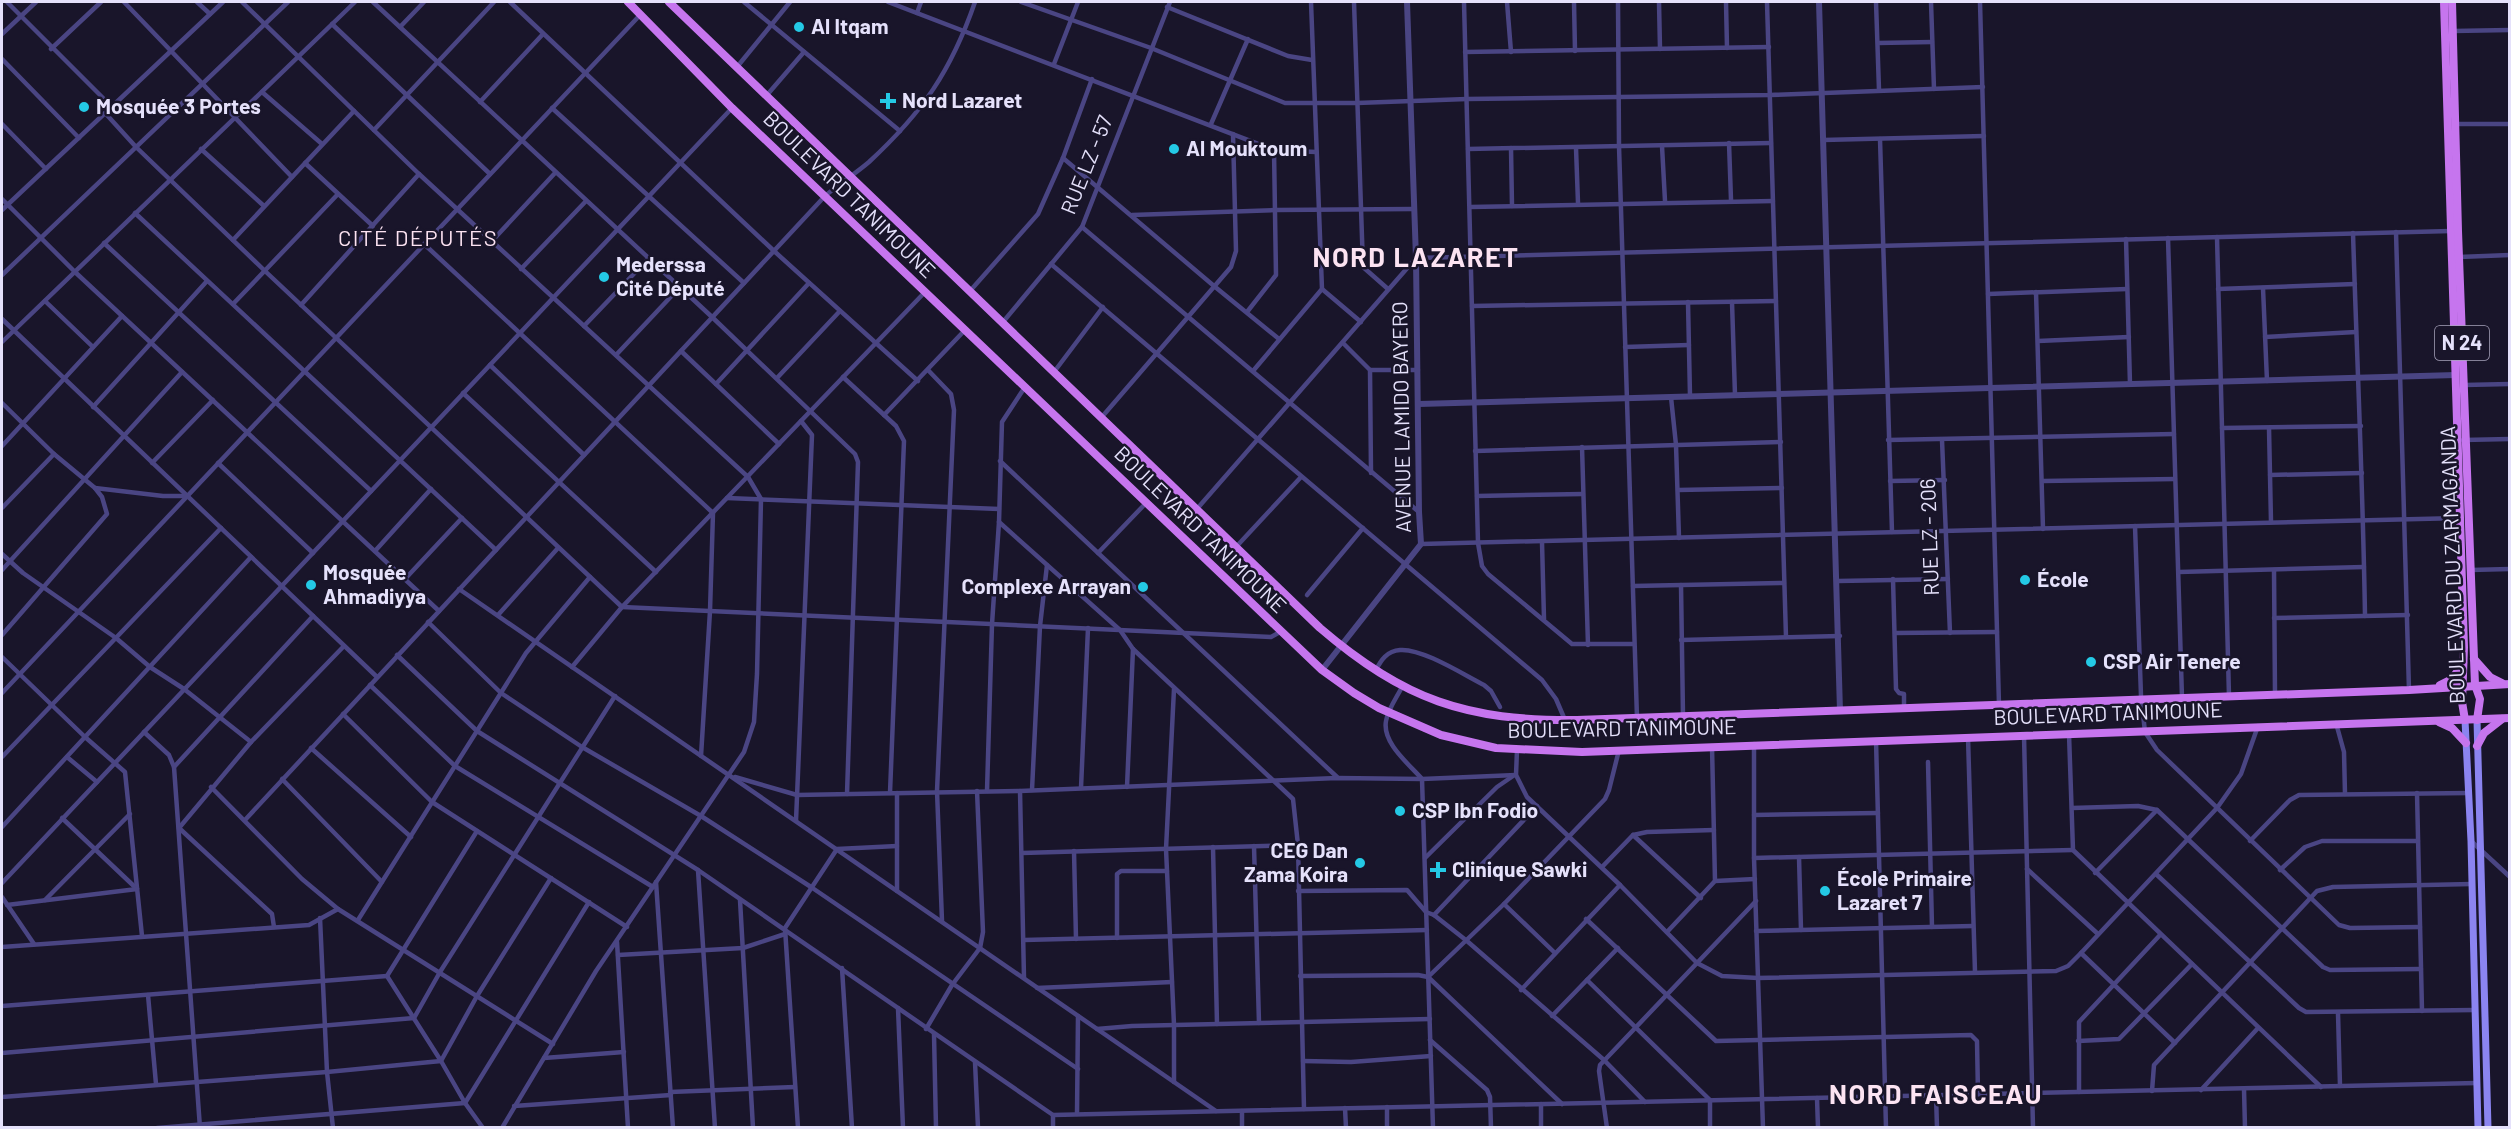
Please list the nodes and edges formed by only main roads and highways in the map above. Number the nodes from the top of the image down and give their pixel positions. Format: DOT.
graph roads {
  1 [pos="628,2"];
  2 [pos="669,2"];
  3 [pos="2444,2"];
  4 [pos="2452,2"];
  5 [pos="2454,213"];
  6 [pos="2462,440"];
  7 [pos="2463,472"];
  8 [pos="2474,659"];
  9 [pos="2464,662"];
  10 [pos="2508,684"];
  11 [pos="2475,685"];
  12 [pos="2464,686"];
  13 [pos="2435,688"];
  14 [pos="2507,718"];
  15 [pos="2432,720"];
  16 [pos="2465,720"];
  17 [pos="2477,720"];
  18 [pos="2466,743"];
  19 [pos="2477,746"];
  20 [pos="2478,1128"];
  21 [pos="2488,1128"];
  1 -- 15 [label="main road, BOULEVARD TANIMOUNE"];
  2 -- 13 [label="main road, BOULEVARD TANIMOUNE"];
  3 -- 5 [label="main road, BOULEVARD DU ZARMAGANDA / N 24"];
  4 -- 5 [label="main road, BOULEVARD DU ZARMAGANDA / N 24"];
  5 -- 6 [label="main road, BOULEVARD DU ZARMAGANDA / N 24"];
  5 -- 6 [label="main road, BOULEVARD DU ZARMAGANDA / N 24"];
  6 -- 7 [label="main road, BOULEVARD DU ZARMAGANDA / N 24"];
  7 -- 8 [label="main road, BOULEVARD DU ZARMAGANDA / N 24"];
  7 -- 9 [label="main road, BOULEVARD DU ZARMAGANDA / N 24"];
  8 -- 10 [label="main road"];
  8 -- 11 [label="main road, BOULEVARD DU ZARMAGANDA / N 24"];
  9 -- 12 [label="main road, BOULEVARD DU ZARMAGANDA / N 24"];
  9 -- 13 [label="main road"];
  10 -- 11 [label="main road, BOULEVARD TANIMOUNE"];
  11 -- 12 [label="main road, BOULEVARD TANIMOUNE"];
  11 -- 17 [label="main road, BOULEVARD DU ZARMAGANDA / N 24"];
  12 -- 13 [label="main road, BOULEVARD TANIMOUNE"];
  12 -- 16 [label="main road, BOULEVARD DU ZARMAGANDA / N 24"];
  14 -- 17 [label="main road, BOULEVARD TANIMOUNE"];
  14 -- 19 [label="main road"];
  15 -- 16 [label="main road, BOULEVARD TANIMOUNE"];
  15 -- 18 [label="main road"];
  16 -- 17 [label="main road, BOULEVARD TANIMOUNE"];
  16 -- 18 [label="main road, BOULEVARD DU ZARMAGANDA / N 24"];
  17 -- 19 [label="main road, BOULEVARD DU ZARMAGANDA / N 24"];
  18 -- 20 [label="main road, BOULEVARD DU ZARMAGANDA / N 24"];
  19 -- 21 [label="main road, BOULEVARD DU ZARMAGANDA / N 24"];
}
